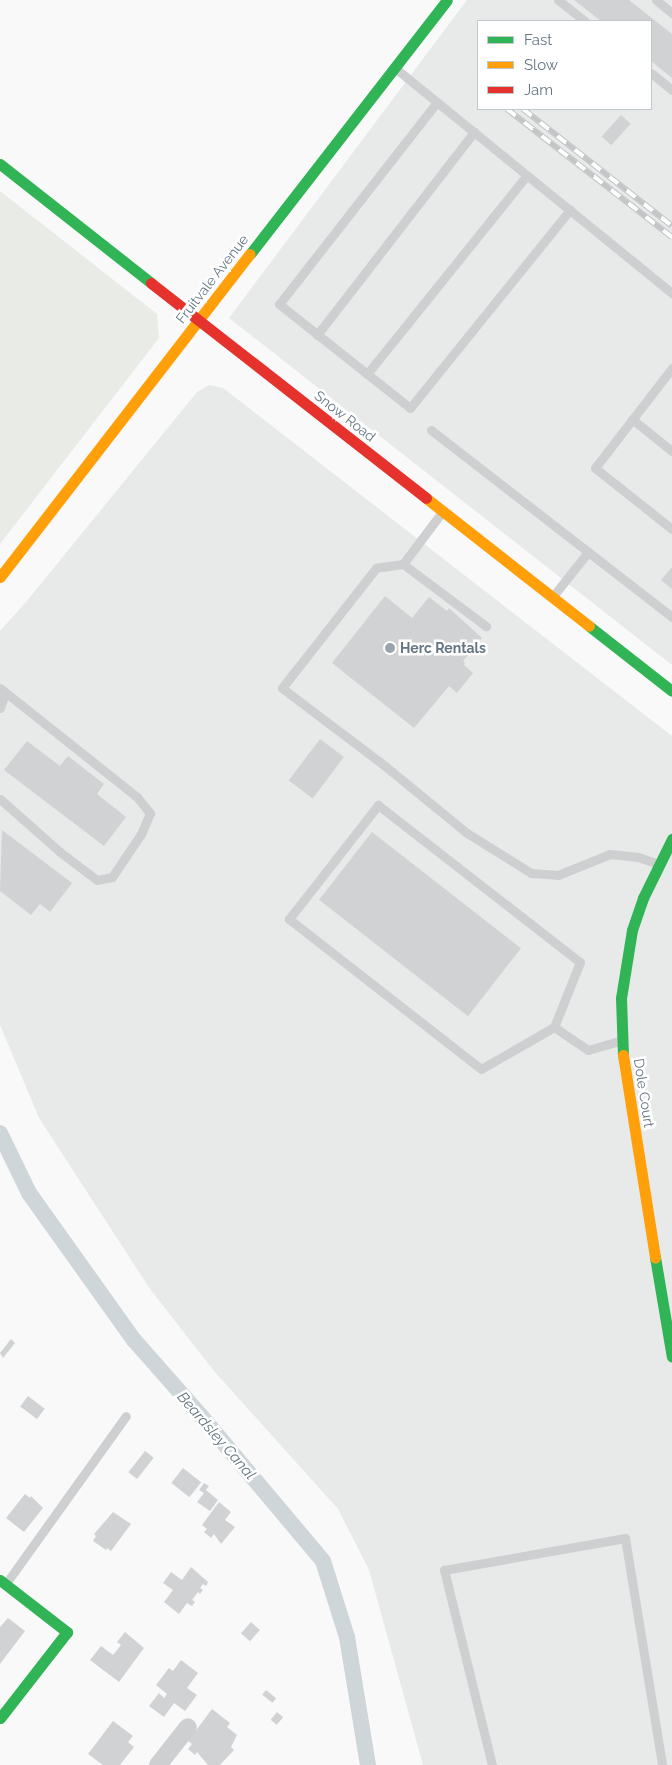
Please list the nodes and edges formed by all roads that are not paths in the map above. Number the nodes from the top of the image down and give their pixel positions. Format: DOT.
graph roads {
  1 [pos="447,0"];
  2 [pos="558,0"];
  3 [pos="656,0"];
  4 [pos="672,13"];
  5 [pos="584,20"];
  6 [pos="395,68"];
  7 [pos="652,74"];
  8 [pos="672,90"];
  9 [pos="437,102"];
  10 [pos="474,132"];
  11 [pos="0,164"];
  12 [pos="526,175"];
  13 [pos="570,210"];
  14 [pos="672,292"];
  15 [pos="199,320"];
  16 [pos="317,335"];
  17 [pos="672,368"];
  18 [pos="367,374"];
  19 [pos="632,419"];
  20 [pos="431,430"];
  21 [pos="672,452"];
  22 [pos="442,511"];
  23 [pos="672,528"];
  24 [pos="588,552"];
  25 [pos="402,564"];
  26 [pos="0,576"];
  27 [pos="552,598"];
  28 [pos="672,617"];
  29 [pos="486,626"];
  30 [pos="2,690"];
  31 [pos="672,691"];
  32 [pos="0,708"];
  33 [pos="0,799"];
  34 [pos="672,839"];
  35 [pos="658,864"];
  36 [pos="554,1027"];
  37 [pos="621,1040"];
  38 [pos="672,1357"];
  39 [pos="126,1416"];
  40 [pos="3,1582"];
  41 [pos="0,1718"];
  42 [pos="188,1727"];
  43 [pos="158,1765"];
  44 [pos="492,1765"];
  45 [pos="662,1765"];
  1 -- 6 [label="main road, Fruitvale Avenue"];
  2 -- 5 [label="lane"];
  3 -- 4 [label="lane"];
  6 -- 9 [label="lane"];
  6 -- 15 [label="main road, Fruitvale Avenue"];
  7 -- 8 [label="lane"];
  9 -- 10 [label="lane"];
  9 -- 16 [label="lane"];
  10 -- 12 [label="lane"];
  10 -- 16 [label="lane"];
  11 -- 15 [label="main road, Snow Road"];
  12 -- 13 [label="lane"];
  12 -- 18 [label="lane"];
  13 -- 14 [label="lane"];
  13 -- 18 [label="lane"];
  15 -- 22 [label="main road, Snow Road"];
  15 -- 26 [label="main road, Fruitvale Avenue"];
  16 -- 18 [label="lane"];
  17 -- 19 [label="lane"];
  19 -- 21 [label="lane"];
  19 -- 23 [label="lane"];
  20 -- 24 [label="lane"];
  22 -- 25 [label="lane"];
  22 -- 27 [label="main road, Snow Road"];
  24 -- 27 [label="lane"];
  24 -- 28 [label="lane"];
  25 -- 29 [label="lane"];
  25 -- 35 [label="lane"];
  27 -- 31 [label="main road, Snow Road"];
  30 -- 32 [label="lane"];
  30 -- 33 [label="lane"];
  34 -- 35 [label="main road, Dole Court"];
  35 -- 37 [label="main road, Dole Court"];
  36 -- 36 [label="lane"];
  36 -- 37 [label="lane"];
  37 -- 38 [label="main road, Dole Court"];
  39 -- 40 [label="lane"];
  40 -- 41 [label="main road"];
  42 -- 43 [label="street"];
  44 -- 45 [label="lane"];
}
